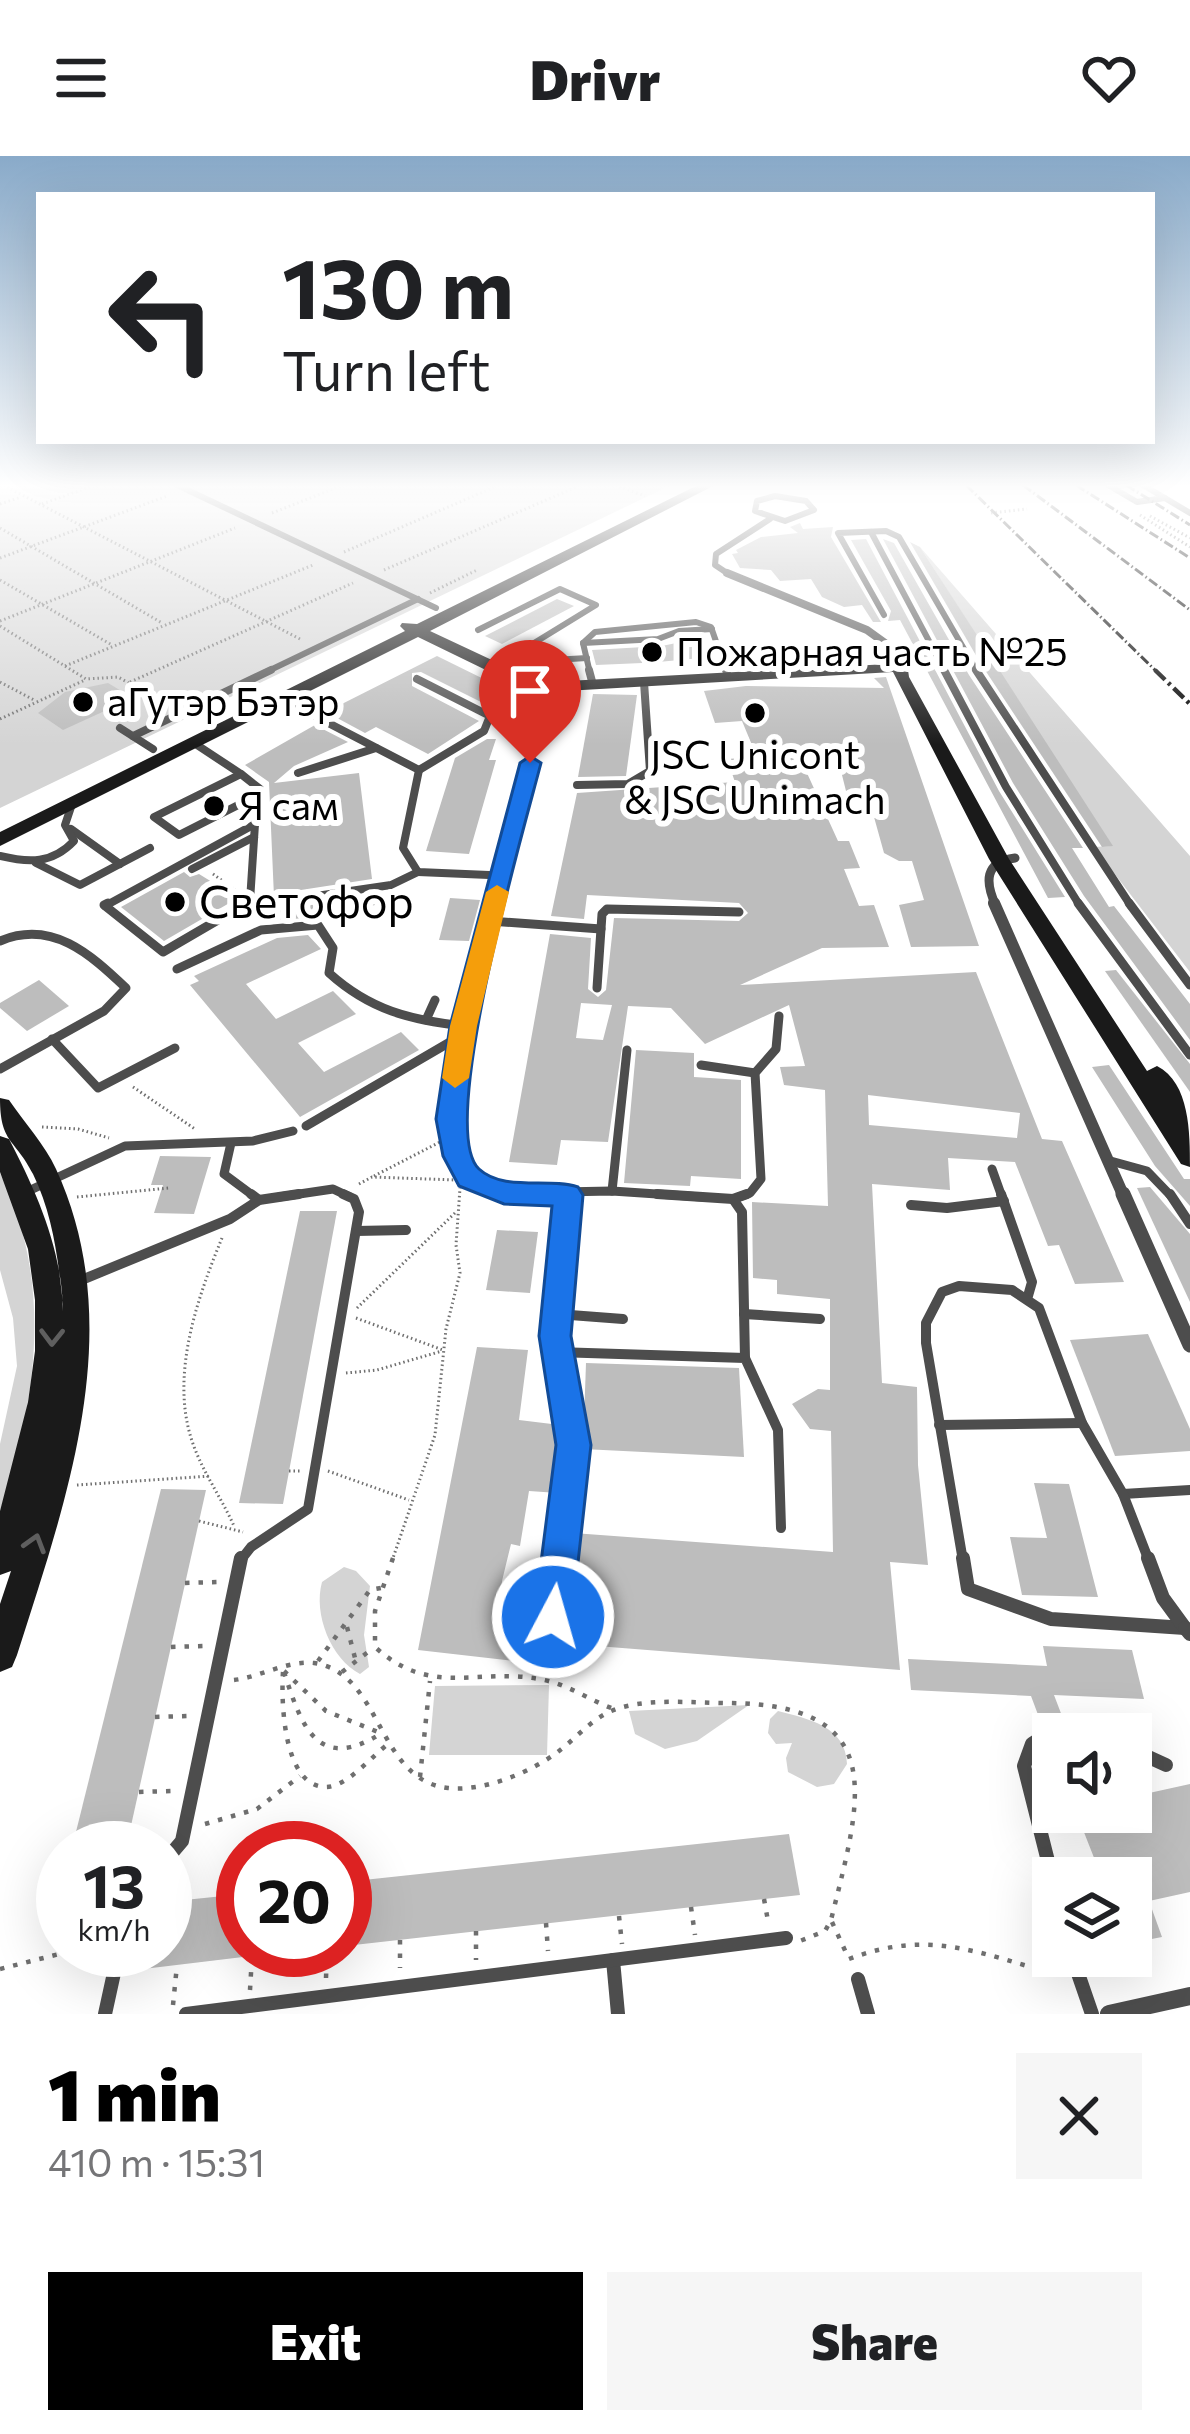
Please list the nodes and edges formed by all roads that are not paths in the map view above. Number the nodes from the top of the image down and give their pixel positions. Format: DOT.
graph roads {
  1 [pos="361,572"];
  2 [pos="502,572"];
  3 [pos="522,572"];
  4 [pos="860,572"];
  5 [pos="892,572"];
  6 [pos="919,572"];
  7 [pos="728,573"];
  8 [pos="426,603"];
  9 [pos="884,615"];
  10 [pos="411,627"];
  11 [pos="712,629"];
  12 [pos="478,630"];
  13 [pos="584,644"];
  14 [pos="586,658"];
  15 [pos="554,660"];
  16 [pos="901,667"];
  17 [pos="495,668"];
  18 [pos="728,677"];
  19 [pos="417,679"];
  20 [pos="644,682"];
  21 [pos="593,686"];
  22 [pos="548,687"];
  23 [pos="282,699"];
  24 [pos="120,728"];
  25 [pos="133,736"];
  26 [pos="194,743"];
  27 [pos="376,748"];
  28 [pos="153,749"];
  29 [pos="419,770"];
  30 [pos="298,772"];
  31 [pos="241,774"];
  32 [pos="577,785"];
  33 [pos="258,795"];
  34 [pos="76,802"];
  35 [pos="0,824"];
  36 [pos="255,824"];
  37 [pos="65,825"];
  38 [pos="179,836"];
  39 [pos="254,837"];
  40 [pos="0,840"];
  41 [pos="150,848"];
  42 [pos="100,850"];
  43 [pos="203,852"];
  44 [pos="0,856"];
  45 [pos="90,856"];
  46 [pos="1007,859"];
  47 [pos="116,861"];
  48 [pos="36,863"];
  49 [pos="100,863"];
  50 [pos="70,866"];
  51 [pos="196,869"];
  52 [pos="58,872"];
  53 [pos="418,872"];
  54 [pos="80,873"];
  55 [pos="489,875"];
  56 [pos="70,879"];
  57 [pos="289,900"];
  58 [pos="739,912"];
  59 [pos="490,921"];
  60 [pos="602,929"];
  61 [pos="0,941"];
  62 [pos="177,969"];
  63 [pos="1190,985"];
  64 [pos="598,988"];
  65 [pos="435,1000"];
  66 [pos="779,1016"];
  67 [pos="426,1020"];
  68 [pos="463,1030"];
  69 [pos="52,1039"];
  70 [pos="175,1048"];
  71 [pos="627,1050"];
  72 [pos="1190,1055"];
  73 [pos="701,1065"];
  74 [pos="0,1069"];
  75 [pos="755,1073"];
  76 [pos="0,1107"];
  77 [pos="450,1119"];
  78 [pos="1190,1125"];
  79 [pos="307,1126"];
  80 [pos="293,1131"];
  81 [pos="232,1143"];
  82 [pos="0,1146"];
  83 [pos="1190,1157"];
  84 [pos="1107,1160"];
  85 [pos="992,1169"];
  86 [pos="49,1191"];
  87 [pos="612,1191"];
  88 [pos="568,1195"];
  89 [pos="733,1199"];
  90 [pos="259,1200"];
  91 [pos="1004,1202"];
  92 [pos="910,1205"];
  93 [pos="1190,1224"];
  94 [pos="406,1230"];
  95 [pos="356,1231"];
  96 [pos="63,1286"];
  97 [pos="1028,1296"];
  98 [pos="557,1314"];
  99 [pos="744,1314"];
  100 [pos="622,1319"];
  101 [pos="820,1319"];
  102 [pos="1190,1345"];
  103 [pos="556,1352"];
  104 [pos="745,1358"];
  105 [pos="1082,1423"];
  106 [pos="940,1425"];
  107 [pos="1190,1490"];
  108 [pos="1123,1494"];
  109 [pos="781,1528"];
  110 [pos="0,1559"];
  111 [pos="513,1581"];
  112 [pos="556,1585"];
  113 [pos="553,1617"];
  114 [pos="1189,1631"];
  115 [pos="0,1654"];
  116 [pos="1032,1740"];
  117 [pos="1152,1759"];
  118 [pos="1166,1765"];
  119 [pos="1032,1798"];
  120 [pos="186,1821"];
  121 [pos="778,1939"];
  122 [pos="618,1959"];
  123 [pos="113,1977"];
  124 [pos="1077,1977"];
  125 [pos="858,1979"];
  126 [pos="1190,1996"];
  127 [pos="324,2005"];
  128 [pos="105,2014"];
  129 [pos="186,2014"];
  130 [pos="618,2014"];
  131 [pos="868,2014"];
  132 [pos="1092,2014"];
  133 [pos="1109,2014"];
  1 -- 8 [label="lane"];
  2 -- 8 [label="main road"];
  3 -- 10 [label="main road"];
  4 -- 9 [label="lane"];
  5 -- 72 [label="lane"];
  6 -- 63 [label="lane"];
  7 -- 16 [label="street"];
  8 -- 10 [label="main road"];
  8 -- 25 [label="lane"];
  10 -- 17 [label="main road"];
  10 -- 23 [label="main road"];
  10 -- 28 [label="main road"];
  11 -- 13 [label="lane"];
  11 -- 13 [label="lane"];
  11 -- 18 [label="lane"];
  12 -- 17 [label="lane"];
  13 -- 14 [label="lane"];
  14 -- 15 [label="lane"];
  14 -- 21 [label="lane"];
  16 -- 18 [label="main road"];
  16 -- 46 [label="main road"];
  17 -- 22 [label="main road"];
  18 -- 20 [label="main road"];
  19 -- 29 [label="lane"];
  20 -- 21 [label="main road"];
  20 -- 32 [label="lane"];
  21 -- 22 [label="main road"];
  22 -- 59 [label="street"];
  23 -- 26 [label="main road"];
  23 -- 27 [label="lane"];
  24 -- 25 [label="lane"];
  25 -- 28 [label="lane"];
  26 -- 31 [label="lane"];
  26 -- 34 [label="main road"];
  27 -- 29 [label="lane"];
  27 -- 30 [label="lane"];
  28 -- 35 [label="main road"];
  29 -- 53 [label="lane"];
  31 -- 33 [label="lane"];
  31 -- 38 [label="lane"];
  33 -- 36 [label="lane"];
  33 -- 38 [label="lane"];
  34 -- 37 [label="lane"];
  34 -- 40 [label="main road"];
  36 -- 39 [label="lane"];
  36 -- 43 [label="lane"];
  37 -- 42 [label="lane"];
  37 -- 48 [label="lane"];
  38 -- 43 [label="lane"];
  39 -- 43 [label="lane"];
  39 -- 51 [label="lane"];
  41 -- 47 [label="lane"];
  42 -- 45 [label="lane"];
  42 -- 47 [label="lane"];
  44 -- 48 [label="lane"];
  46 -- 78 [label="main road"];
  46 -- 83 [label="main road"];
  46 -- 84 [label="street"];
  47 -- 49 [label="lane"];
  47 -- 56 [label="lane"];
  48 -- 52 [label="lane"];
  50 -- 52 [label="lane"];
  52 -- 56 [label="lane"];
  53 -- 55 [label="lane"];
  53 -- 57 [label="lane"];
  54 -- 56 [label="lane"];
  58 -- 60 [label="lane"];
  59 -- 60 [label="lane"];
  59 -- 68 [label="street"];
  60 -- 64 [label="lane"];
  61 -- 69 [label="lane"];
  62 -- 67 [label="lane"];
  65 -- 67 [label="lane"];
  66 -- 75 [label="lane"];
  67 -- 68 [label="lane"];
  68 -- 77 [label="street"];
  68 -- 79 [label="lane"];
  69 -- 70 [label="lane"];
  69 -- 74 [label="lane"];
  71 -- 87 [label="lane"];
  73 -- 75 [label="lane"];
  75 -- 89 [label="lane"];
  76 -- 86 [label="main road"];
  77 -- 88 [label="lane"];
  80 -- 81 [label="lane"];
  81 -- 86 [label="lane"];
  81 -- 90 [label="lane"];
  82 -- 86 [label="main road"];
  84 -- 93 [label="lane"];
  84 -- 102 [label="street"];
  85 -- 91 [label="lane"];
  86 -- 96 [label="main road"];
  87 -- 88 [label="lane"];
  87 -- 89 [label="lane"];
  88 -- 98 [label="lane"];
  89 -- 99 [label="lane"];
  90 -- 95 [label="lane"];
  90 -- 96 [label="lane"];
  91 -- 92 [label="lane"];
  91 -- 97 [label="lane"];
  94 -- 95 [label="lane"];
  95 -- 120 [label="lane"];
  96 -- 110 [label="main road, one-way"];
  115 -- 96 [label="main road, one-way"];
  97 -- 105 [label="lane"];
  97 -- 106 [label="lane"];
  98 -- 100 [label="lane"];
  98 -- 103 [label="lane"];
  99 -- 101 [label="lane"];
  99 -- 104 [label="lane"];
  103 -- 104 [label="lane"];
  103 -- 112 [label="lane"];
  104 -- 109 [label="lane"];
  105 -- 106 [label="lane"];
  105 -- 108 [label="lane"];
  106 -- 114 [label="lane"];
  107 -- 108 [label="lane"];
  108 -- 114 [label="lane"];
  111 -- 112 [label="lane"];
  112 -- 113 [label="lane"];
  116 -- 119 [label="lane"];
  117 -- 118 [label="lane"];
  121 -- 122 [label="lane"];
  122 -- 127 [label="lane"];
  122 -- 130 [label="lane"];
  123 -- 128 [label="lane"];
  124 -- 132 [label="lane"];
  125 -- 131 [label="lane"];
  126 -- 133 [label="street"];
  127 -- 129 [label="lane"];
}
